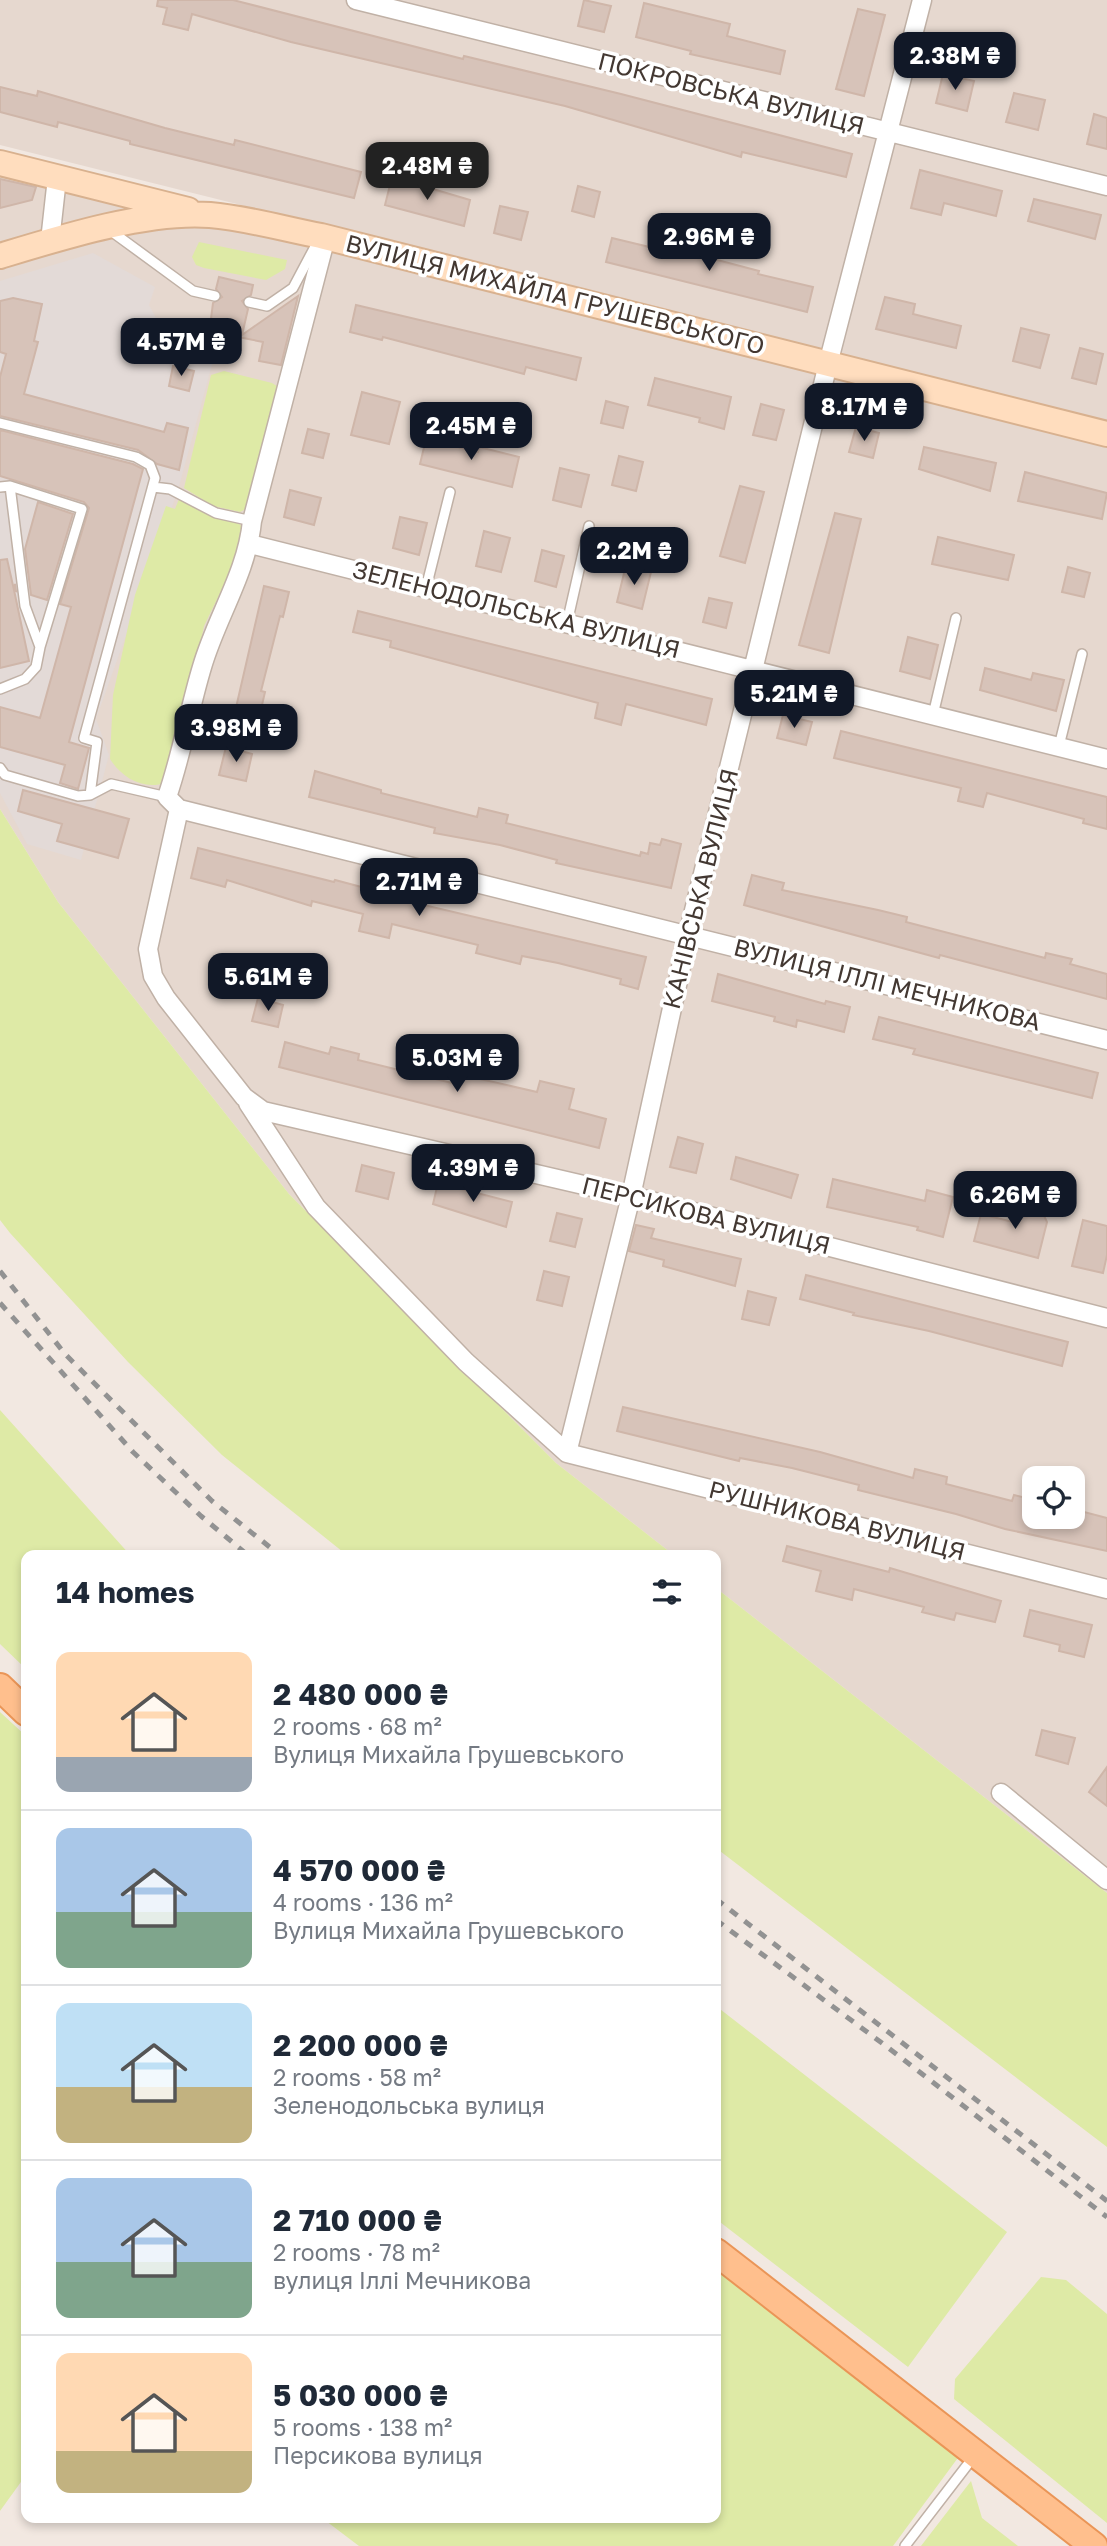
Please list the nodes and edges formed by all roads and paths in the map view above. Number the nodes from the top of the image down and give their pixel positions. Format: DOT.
graph roads {
  1 [pos="356,0"];
  2 [pos="922,0"];
  3 [pos="887,133"];
  4 [pos="0,163"];
  5 [pos="57,178"];
  6 [pos="1107,186"];
  7 [pos="209,215"];
  8 [pos="107,228"];
  9 [pos="323,237"];
  10 [pos="50,241"];
  11 [pos="0,256"];
  12 [pos="215,296"];
  13 [pos="249,302"];
  14 [pos="828,364"];
  15 [pos="0,423"];
  16 [pos="1107,434"];
  17 [pos="5,486"];
  18 [pos="153,487"];
  19 [pos="450,492"];
  20 [pos="252,521"];
  21 [pos="589,526"];
  22 [pos="250,544"];
  23 [pos="426,588"];
  24 [pos="956,618"];
  25 [pos="568,623"];
  26 [pos="40,647"];
  27 [pos="1082,654"];
  28 [pos="755,669"];
  29 [pos="0,689"];
  30 [pos="933,715"];
  31 [pos="1059,747"];
  32 [pos="1107,759"];
  33 [pos="0,768"];
  34 [pos="90,795"];
  35 [pos="173,803"];
  36 [pos="688,935"];
  37 [pos="1107,1040"];
  38 [pos="244,1097"];
  39 [pos="631,1196"];
  40 [pos="1107,1318"];
  41 [pos="567,1453"];
  42 [pos="1107,1589"];
  43 [pos="0,1687"];
  44 [pos="21,1707"];
  45 [pos="1001,1793"];
  46 [pos="1107,1880"];
  47 [pos="721,2256"];
  48 [pos="976,2454"];
  49 [pos="905,2546"];
  50 [pos="1094,2546"];
  1 -- 3 [label="street, ПОКРОВСЬКА ВУЛИЦЯ"];
  2 -- 3 [label="street, КАНІВСЬКА ВУЛИЦЯ"];
  3 -- 6 [label="street, ПОКРОВСЬКА ВУЛИЦЯ"];
  3 -- 14 [label="street, КАНІВСЬКА ВУЛИЦЯ"];
  4 -- 5 [label="street"];
  5 -- 7 [label="street"];
  5 -- 10 [label="street"];
  7 -- 8 [label="street, ВУЛИЦЯ МИХАЙЛА ГРУШЕВСЬКОГО"];
  7 -- 9 [label="street, ВУЛИЦЯ МИХАЙЛА ГРУШЕВСЬКОГО"];
  8 -- 10 [label="street, ВУЛИЦЯ МИХАЙЛА ГРУШЕВСЬКОГО"];
  8 -- 12 [label="lane"];
  9 -- 13 [label="lane"];
  9 -- 14 [label="street, ВУЛИЦЯ МИХАЙЛА ГРУШЕВСЬКОГО"];
  9 -- 20 [label="street"];
  10 -- 11 [label="street, ВУЛИЦЯ МИХАЙЛА ГРУШЕВСЬКОГО"];
  14 -- 16 [label="street, ВУЛИЦЯ МИХАЙЛА ГРУШЕВСЬКОГО"];
  14 -- 28 [label="street, КАНІВСЬКА ВУЛИЦЯ"];
  15 -- 18 [label="lane"];
  17 -- 26 [label="lane"];
  17 -- 26 [label="lane"];
  18 -- 20 [label="lane"];
  18 -- 34 [label="lane"];
  19 -- 23 [label="lane"];
  20 -- 22 [label="street"];
  21 -- 25 [label="lane"];
  22 -- 23 [label="street, ЗЕЛЕНОДОЛЬСЬКА ВУЛИЦЯ"];
  22 -- 35 [label="street"];
  23 -- 25 [label="street, ЗЕЛЕНОДОЛЬСЬКА ВУЛИЦЯ"];
  24 -- 30 [label="lane"];
  25 -- 28 [label="street, ЗЕЛЕНОДОЛЬСЬКА ВУЛИЦЯ"];
  26 -- 29 [label="lane"];
  27 -- 31 [label="lane"];
  28 -- 30 [label="street, ЗЕЛЕНОДОЛЬСЬКА ВУЛИЦЯ"];
  28 -- 36 [label="street, КАНІВСЬКА ВУЛИЦЯ"];
  30 -- 31 [label="street, ЗЕЛЕНОДОЛЬСЬКА ВУЛИЦЯ"];
  31 -- 32 [label="street, ЗЕЛЕНОДОЛЬСЬКА ВУЛИЦЯ"];
  33 -- 34 [label="lane"];
  34 -- 35 [label="lane"];
  35 -- 36 [label="street, ВУЛИЦЯ ІЛЛІ МЕЧНИКОВА"];
  35 -- 38 [label="street"];
  36 -- 37 [label="street, ВУЛИЦЯ ІЛЛІ МЕЧНИКОВА"];
  36 -- 39 [label="street, КАНІВСЬКА ВУЛИЦЯ"];
  38 -- 39 [label="street, ПЕРСИКОВА ВУЛИЦЯ"];
  38 -- 41 [label="street"];
  39 -- 40 [label="street, ПЕРСИКОВА ВУЛИЦЯ"];
  39 -- 41 [label="street, КАНІВСЬКА ВУЛИЦЯ"];
  41 -- 42 [label="street, РУШНИКОВА ВУЛИЦЯ"];
  43 -- 44 [label="main road"];
  45 -- 46 [label="street"];
  47 -- 48 [label="main road"];
  48 -- 49 [label="lane"];
  48 -- 50 [label="main road"];
}
